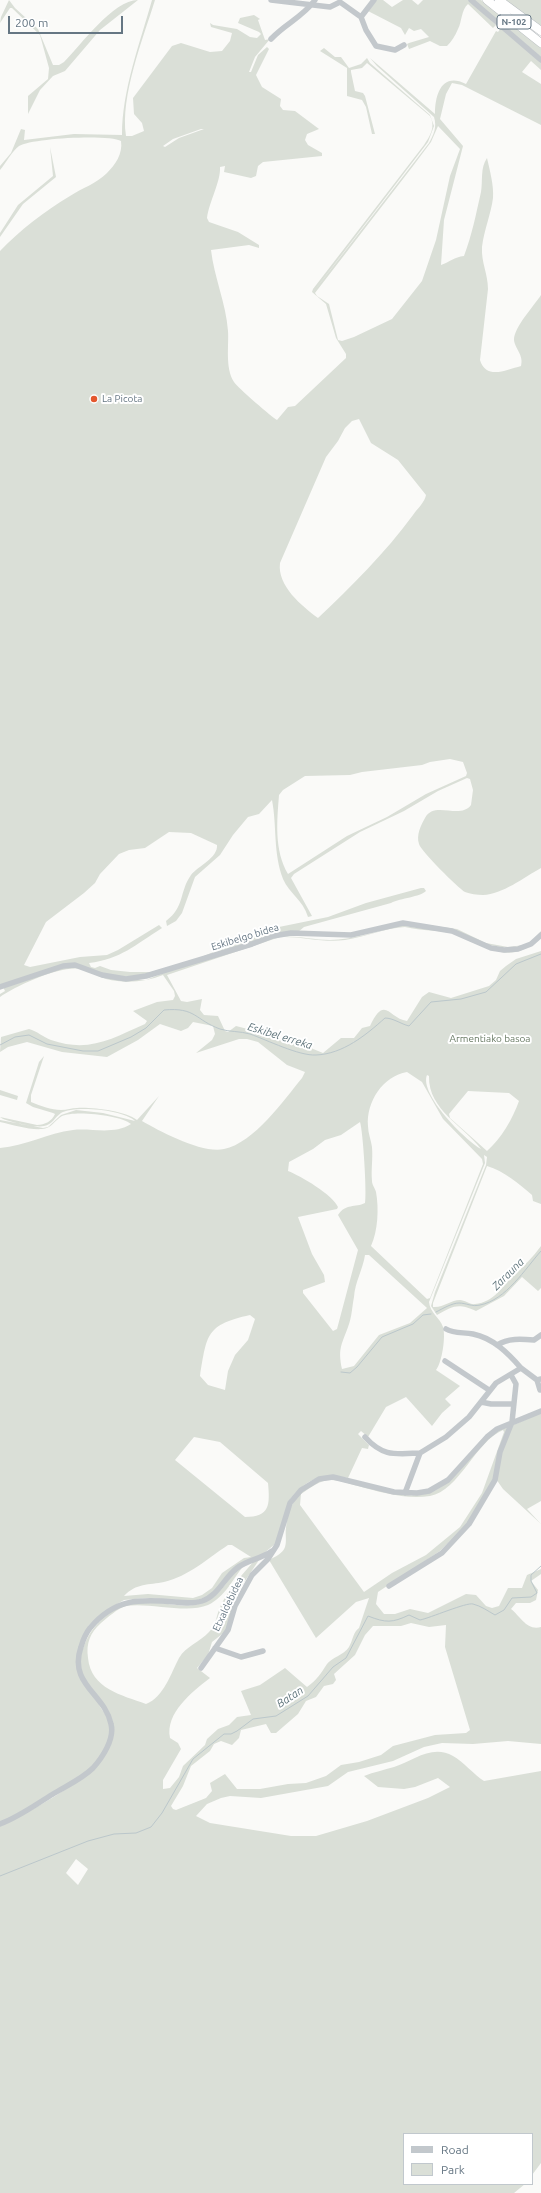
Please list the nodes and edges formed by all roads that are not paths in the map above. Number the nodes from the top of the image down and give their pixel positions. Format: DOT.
graph roads {
  1 [pos="271,0"];
  2 [pos="374,0"];
  3 [pos="471,0"];
  4 [pos="487,0"];
  5 [pos="499,0"];
  6 [pos="340,1"];
  7 [pos="313,2"];
  8 [pos="361,17"];
  9 [pos="541,31"];
  10 [pos="271,39"];
  11 [pos="541,43"];
  12 [pos="404,45"];
  13 [pos="541,60"];
  14 [pos="541,935"];
  15 [pos="0,987"];
  16 [pos="446,1329"];
  17 [pos="541,1335"];
  18 [pos="497,1345"];
  19 [pos="445,1362"];
  20 [pos="521,1368"];
  21 [pos="512,1375"];
  22 [pos="539,1380"];
  23 [pos="489,1390"];
  24 [pos="540,1390"];
  25 [pos="481,1402"];
  26 [pos="513,1404"];
  27 [pos="541,1411"];
  28 [pos="512,1422"];
  29 [pos="365,1437"];
  30 [pos="420,1453"];
  31 [pos="405,1493"];
  32 [pos="274,1550"];
  33 [pos="389,1586"];
  34 [pos="215,1648"];
  35 [pos="263,1651"];
  36 [pos="201,1668"];
  37 [pos="0,1824"];
  1 -- 7 [label="street"];
  2 -- 8 [label="street"];
  3 -- 13 [label="street"];
  4 -- 11 [label="highway, N-102"];
  5 -- 9 [label="highway, N-102"];
  6 -- 7 [label="street"];
  6 -- 8 [label="street"];
  7 -- 10 [label="street"];
  8 -- 12 [label="street"];
  14 -- 15 [label="street, Eskibelgo bidea"];
  16 -- 18 [label="street"];
  17 -- 18 [label="street"];
  18 -- 20 [label="street"];
  19 -- 23 [label="street"];
  20 -- 21 [label="street"];
  20 -- 22 [label="street"];
  21 -- 23 [label="street"];
  21 -- 26 [label="street"];
  22 -- 24 [label="street"];
  23 -- 25 [label="street"];
  25 -- 26 [label="street"];
  25 -- 30 [label="street"];
  26 -- 28 [label="street"];
  27 -- 28 [label="street, Etxaldebidea"];
  28 -- 31 [label="street, Etxaldebidea"];
  28 -- 33 [label="street"];
  29 -- 30 [label="street"];
  30 -- 31 [label="street"];
  31 -- 32 [label="street, Etxaldebidea"];
  32 -- 34 [label="street, Etxaldebidea"];
  32 -- 37 [label="street"];
  34 -- 35 [label="street"];
  34 -- 36 [label="street, Etxaldebidea"];
}
